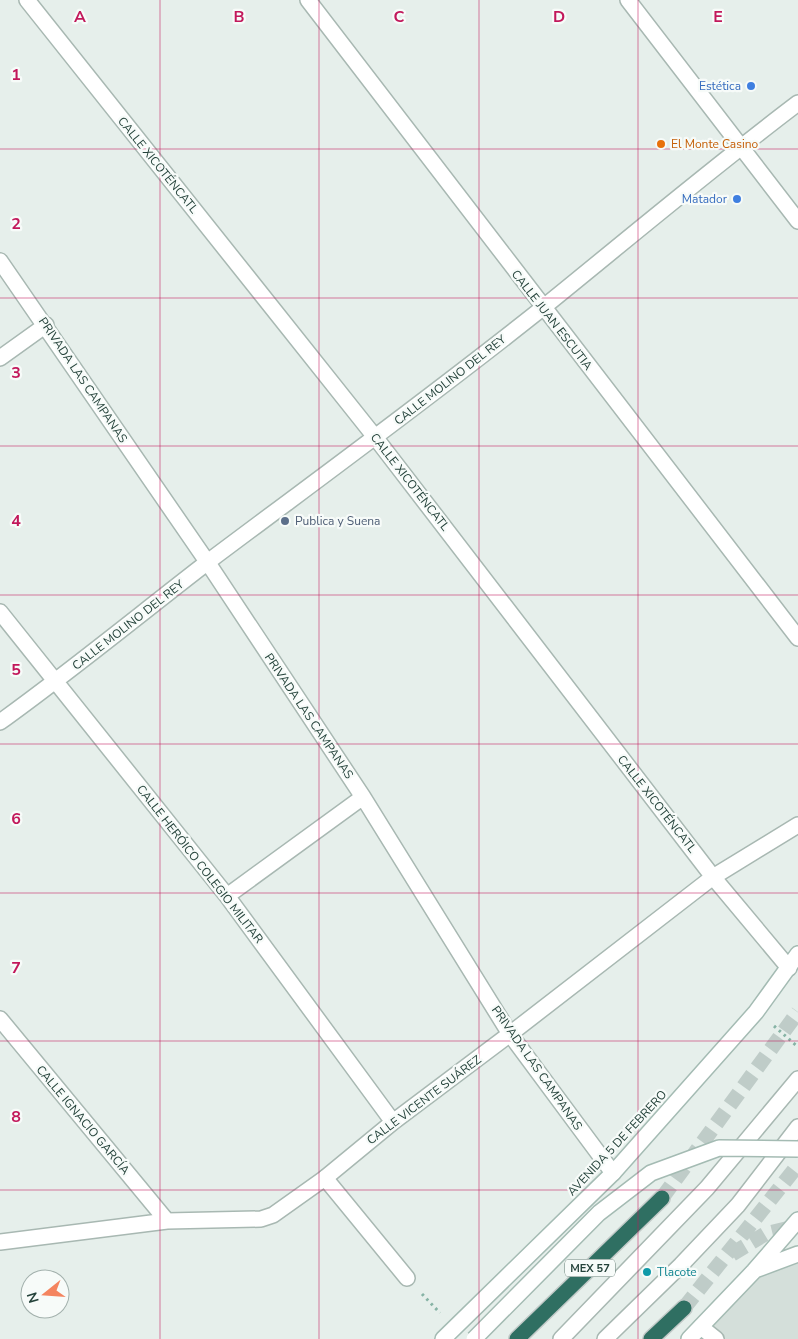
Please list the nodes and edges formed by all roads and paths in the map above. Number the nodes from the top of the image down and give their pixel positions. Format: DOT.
graph roads {
  1 [pos="27,0"];
  2 [pos="308,0"];
  3 [pos="628,0"];
  4 [pos="798,103"];
  5 [pos="741,146"];
  6 [pos="798,221"];
  7 [pos="0,261"];
  8 [pos="543,308"];
  9 [pos="46,325"];
  10 [pos="0,358"];
  11 [pos="376,437"];
  12 [pos="208,563"];
  13 [pos="0,612"];
  14 [pos="798,638"];
  15 [pos="55,682"];
  16 [pos="0,722"];
  17 [pos="363,797"];
  18 [pos="798,825"];
  19 [pos="713,877"];
  20 [pos="227,896"];
  21 [pos="798,954"];
  22 [pos="794,972"];
  23 [pos="756,1012"];
  24 [pos="0,1019"];
  25 [pos="510,1034"];
  26 [pos="798,1047"];
  27 [pos="798,1079"];
  28 [pos="393,1122"];
  29 [pos="798,1128"];
  30 [pos="798,1149"];
  31 [pos="613,1173"];
  32 [pos="324,1178"];
  33 [pos="662,1198"];
  34 [pos="798,1220"];
  35 [pos="167,1221"];
  36 [pos="0,1242"];
  37 [pos="798,1254"];
  38 [pos="754,1271"];
  39 [pos="406,1278"];
  40 [pos="684,1308"];
  41 [pos="701,1327"];
  42 [pos="454,1328"];
  43 [pos="443,1339"];
  44 [pos="474,1339"];
  45 [pos="518,1339"];
  46 [pos="561,1339"];
  47 [pos="605,1339"];
  48 [pos="651,1339"];
  49 [pos="689,1339"];
  50 [pos="716,1339"];
  1 -- 11 [label="street, CALLE XICOTÉNCATL"];
  2 -- 8 [label="street, CALLE JUAN ESCUTIA"];
  3 -- 5 [label="street"];
  4 -- 5 [label="street, CALLE MOLINO DEL REY"];
  5 -- 6 [label="street"];
  5 -- 8 [label="street, CALLE MOLINO DEL REY"];
  7 -- 9 [label="street, PRIVADA LAS CAMPANAS"];
  8 -- 11 [label="street, CALLE MOLINO DEL REY"];
  8 -- 14 [label="street, CALLE JUAN ESCUTIA"];
  9 -- 10 [label="street"];
  9 -- 12 [label="street, PRIVADA LAS CAMPANAS"];
  11 -- 12 [label="street, CALLE MOLINO DEL REY"];
  11 -- 19 [label="street, CALLE XICOTÉNCATL"];
  12 -- 15 [label="street, CALLE MOLINO DEL REY"];
  12 -- 17 [label="street, PRIVADA LAS CAMPANAS"];
  13 -- 15 [label="street, CALLE HERÓICO COLEGIO MILITAR"];
  15 -- 16 [label="street, CALLE MOLINO DEL REY"];
  15 -- 20 [label="street, CALLE HERÓICO COLEGIO MILITAR"];
  17 -- 20 [label="street"];
  17 -- 25 [label="street, PRIVADA LAS CAMPANAS"];
  18 -- 19 [label="street, CALLE VICENTE SUÁREZ"];
  19 -- 22 [label="street, CALLE XICOTÉNCATL"];
  19 -- 25 [label="street, CALLE VICENTE SUÁREZ"];
  20 -- 28 [label="street, CALLE HERÓICO COLEGIO MILITAR"];
  21 -- 22 [label="street, AVENIDA 5 DE FEBRERO"];
  22 -- 23 [label="street, AVENIDA 5 DE FEBRERO"];
  23 -- 26 [label="path"];
  23 -- 31 [label="street, AVENIDA 5 DE FEBRERO"];
  24 -- 35 [label="street, CALLE IGNACIO GARCÍA"];
  25 -- 28 [label="street, CALLE VICENTE SUÁREZ"];
  25 -- 31 [label="street, PRIVADA LAS CAMPANAS"];
  27 -- 46 [label="street"];
  28 -- 32 [label="street, CALLE VICENTE SUÁREZ"];
  29 -- 47 [label="street"];
  30 -- 44 [label="street, bridge"];
  31 -- 42 [label="street, AVENIDA 5 DE FEBRERO"];
  32 -- 35 [label="street, CALLE VICENTE SUÁREZ"];
  32 -- 39 [label="street"];
  33 -- 45 [label="highway, MEX 57"];
  34 -- 38 [label="street"];
  35 -- 36 [label="street, CALLE VICENTE SUÁREZ"];
  37 -- 38 [label="street"];
  38 -- 41 [label="street"];
  39 -- 42 [label="path"];
  40 -- 48 [label="highway"];
  41 -- 49 [label="street"];
  41 -- 50 [label="street"];
  42 -- 43 [label="street, AVENIDA 5 DE FEBRERO"];
}
